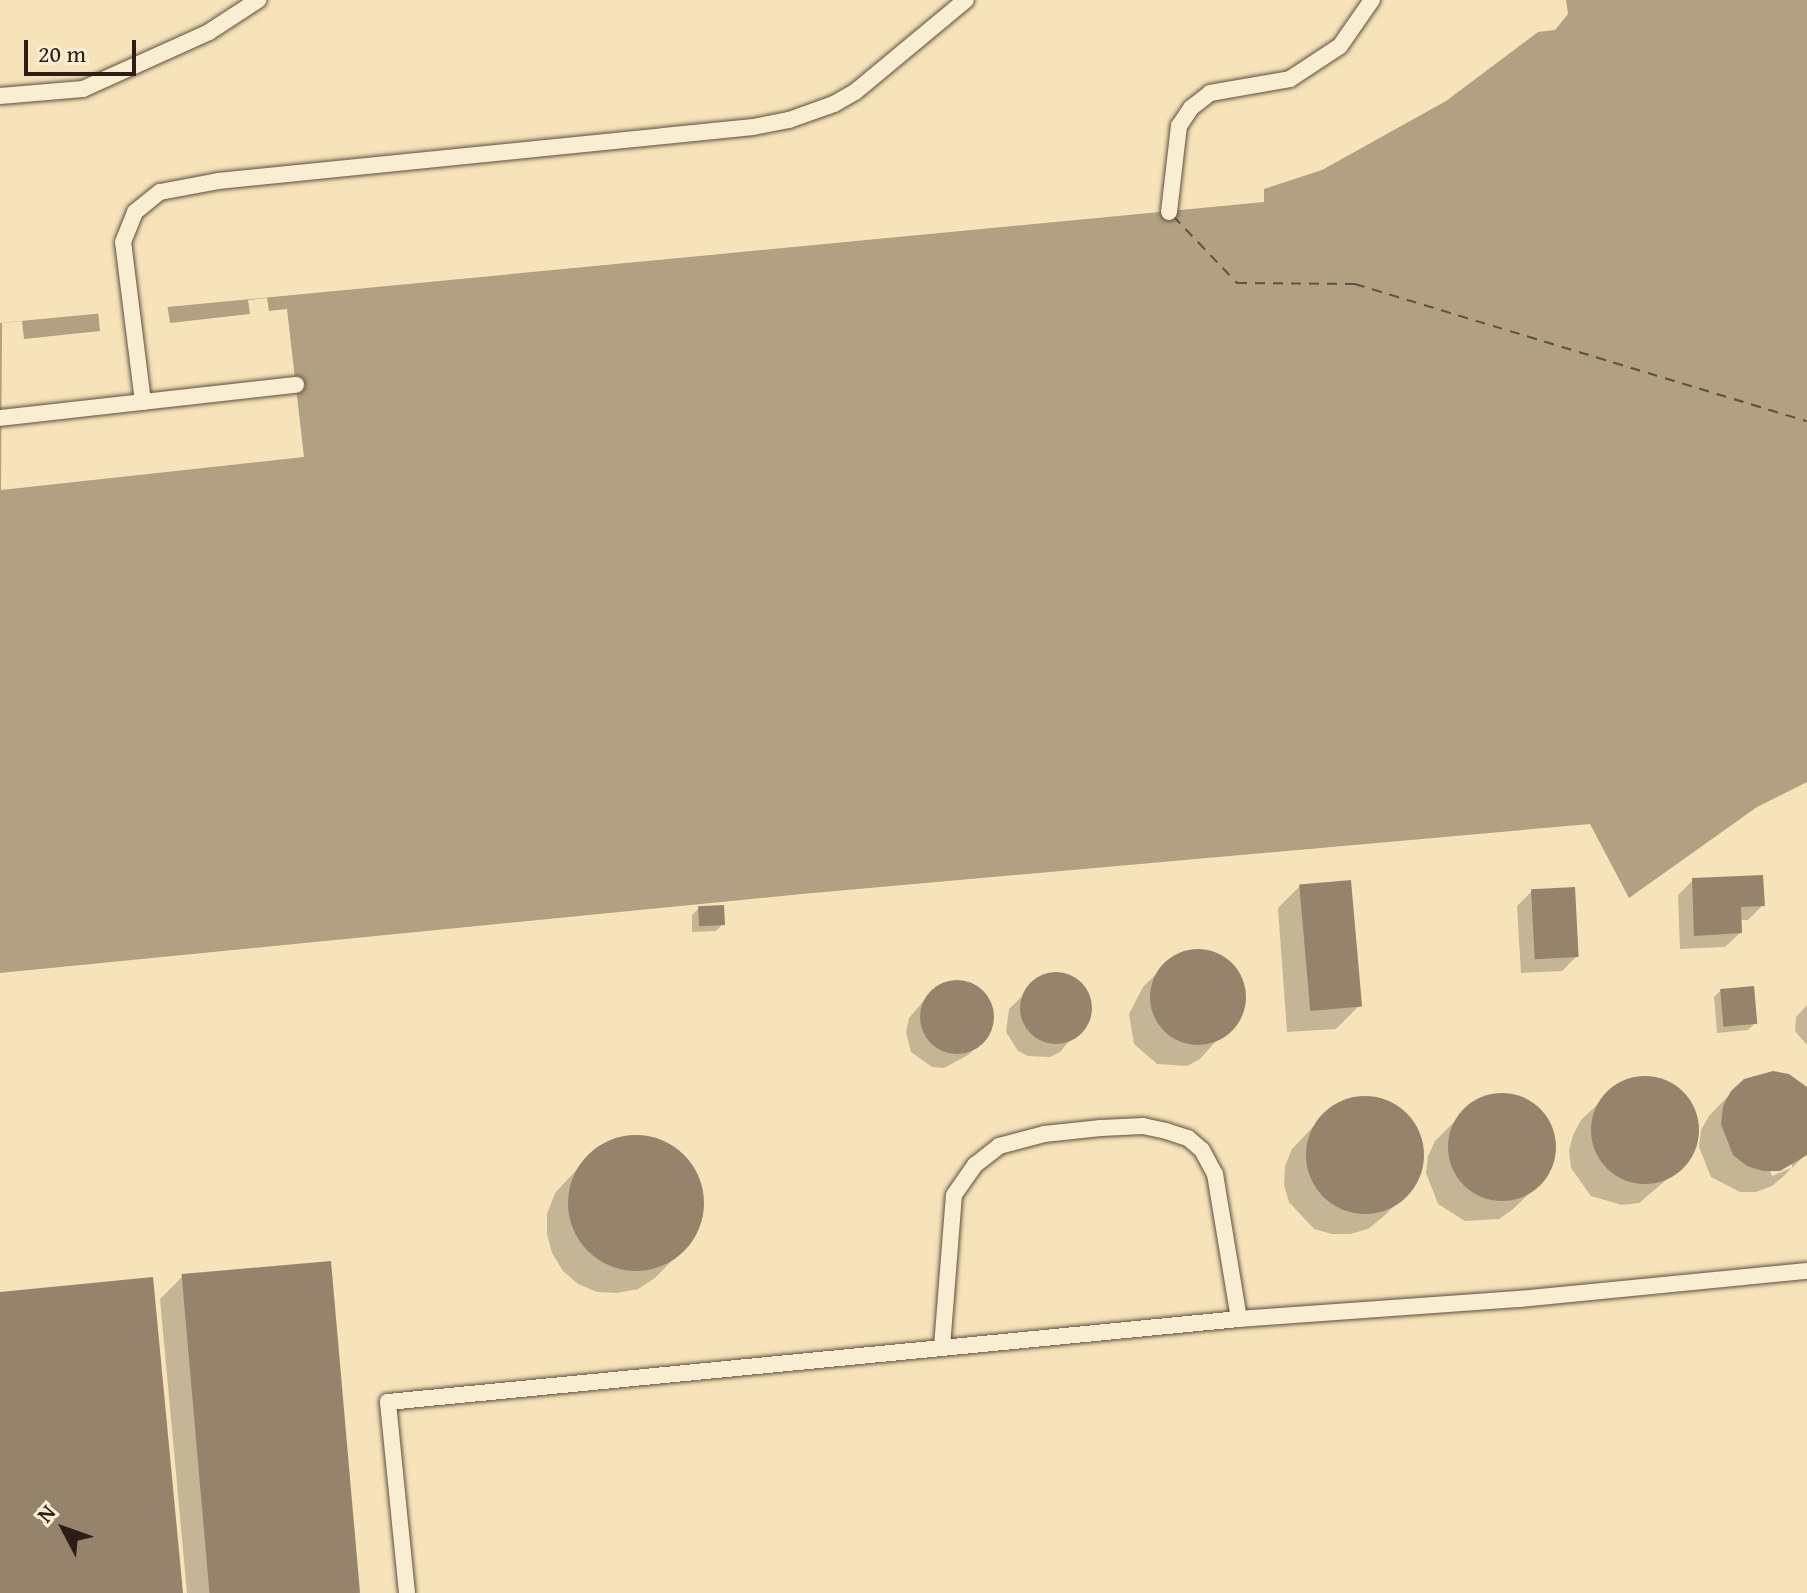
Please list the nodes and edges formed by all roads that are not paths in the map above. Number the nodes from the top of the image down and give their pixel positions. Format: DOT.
graph roads {
  1 [pos="258,0"];
  2 [pos="966,0"];
  3 [pos="1372,0"];
  4 [pos="0,96"];
  5 [pos="1169,212"];
  6 [pos="296,385"];
  7 [pos="143,402"];
  8 [pos="0,418"];
  9 [pos="1807,1271"];
  10 [pos="1239,1319"];
  11 [pos="942,1347"];
  12 [pos="407,1593"];
  1 -- 4 [label="lane"];
  2 -- 7 [label="lane"];
  3 -- 5 [label="lane"];
  6 -- 7 [label="lane"];
  7 -- 8 [label="lane"];
  9 -- 10 [label="lane"];
  10 -- 11 [label="lane"];
  10 -- 11 [label="lane"];
  11 -- 12 [label="lane"];
}
